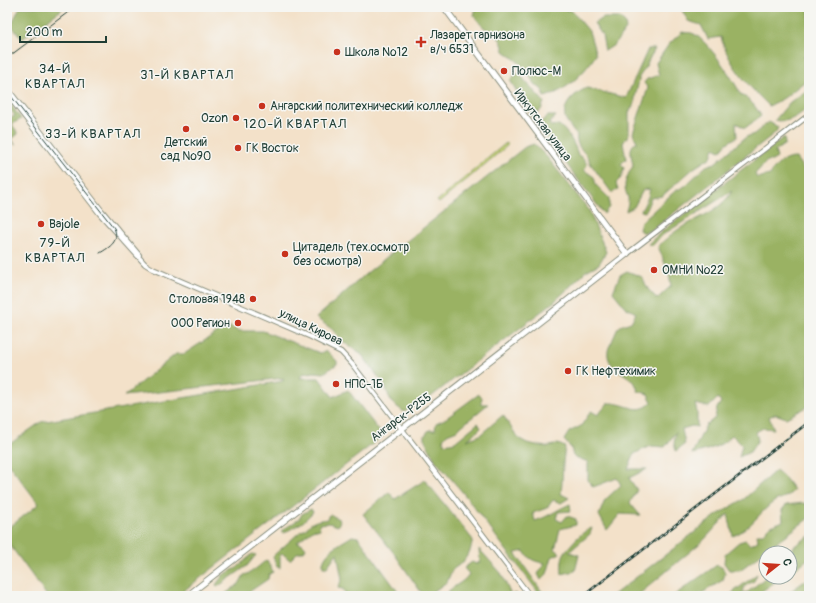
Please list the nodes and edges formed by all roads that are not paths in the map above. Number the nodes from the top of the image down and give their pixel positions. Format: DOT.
graph roads {
  1 [pos="444,7"];
  2 [pos="7,88"];
  3 [pos="7,94"];
  4 [pos="809,115"];
  5 [pos="96,206"];
  6 [pos="627,254"];
  7 [pos="401,429"];
  8 [pos="187,596"];
  9 [pos="530,596"];
  1 -- 6 [label="main road, Иркутская улица"];
  2 -- 5 [label="street, улица Кирова"];
  3 -- 5 [label="street, улица Кирова"];
  4 -- 6 [label="street"];
  5 -- 7 [label="street, улица Кирова"];
  6 -- 7 [label="main road, Ангарск-Р255"];
  7 -- 8 [label="main road, Ангарск-Р255"];
  7 -- 9 [label="street, улица Кирова"];
}
